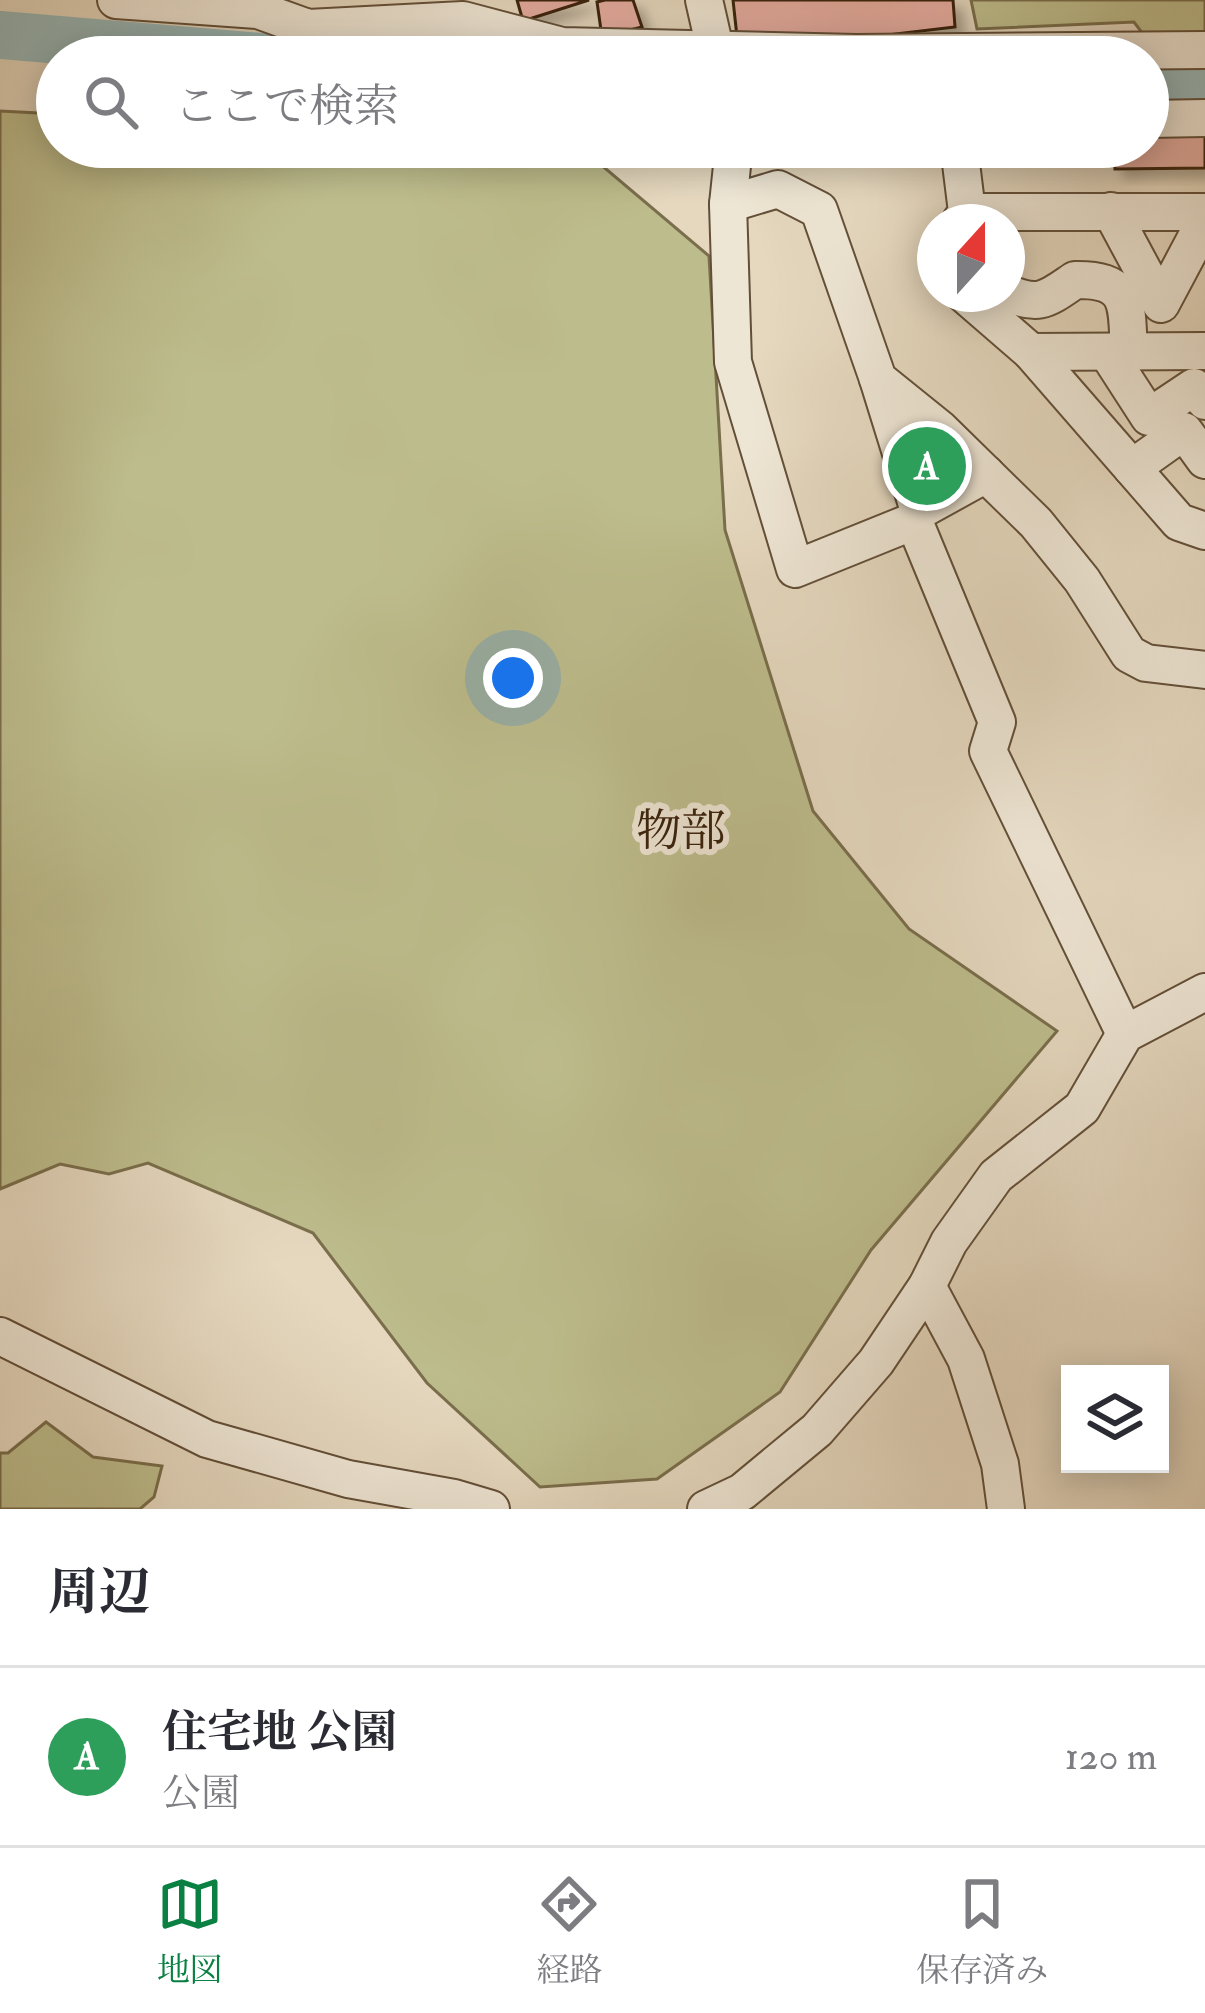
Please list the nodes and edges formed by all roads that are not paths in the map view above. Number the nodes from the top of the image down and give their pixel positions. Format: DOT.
graph roads {
  1 [pos="116,0"];
  2 [pos="704,0"];
  3 [pos="524,36"];
  4 [pos="712,36"];
  5 [pos="1169,50"];
  6 [pos="1205,50"];
  7 [pos="1205,118"];
  8 [pos="1169,119"];
  9 [pos="732,168"];
  10 [pos="965,168"];
  11 [pos="728,204"];
  12 [pos="975,204"];
  13 [pos="1111,212"];
  14 [pos="1025,215"];
  15 [pos="1205,217"];
  16 [pos="1025,299"];
  17 [pos="985,312"];
  18 [pos="1205,351"];
  19 [pos="1031,352"];
  20 [pos="1118,352"];
  21 [pos="878,379"];
  22 [pos="1205,401"];
  23 [pos="1205,460"];
  24 [pos="1132,469"];
  25 [pos="986,474"];
  26 [pos="917,516"];
  27 [pos="1190,524"];
  28 [pos="1205,553"];
  29 [pos="1205,670"];
  30 [pos="1205,992"];
  31 [pos="1125,1034"];
  32 [pos="927,1286"];
  33 [pos="0,1336"];
  34 [pos="491,1509"];
  35 [pos="706,1509"];
  36 [pos="1006,1509"];
  1 -- 3 [label="street"];
  2 -- 4 [label="street"];
  5 -- 6 [label="street"];
  7 -- 8 [label="street"];
  9 -- 11 [label="street"];
  10 -- 12 [label="street"];
  11 -- 21 [label="street"];
  11 -- 26 [label="street"];
  13 -- 14 [label="street"];
  13 -- 15 [label="street"];
  13 -- 15 [label="street"];
  16 -- 20 [label="street"];
  17 -- 19 [label="street"];
  18 -- 20 [label="street"];
  19 -- 20 [label="street"];
  19 -- 24 [label="street"];
  20 -- 22 [label="street"];
  21 -- 25 [label="street"];
  21 -- 26 [label="street"];
  23 -- 24 [label="street"];
  24 -- 27 [label="street"];
  25 -- 26 [label="street"];
  25 -- 29 [label="street"];
  26 -- 31 [label="street"];
  27 -- 28 [label="street"];
  30 -- 31 [label="street"];
  31 -- 32 [label="street"];
  32 -- 35 [label="street"];
  32 -- 36 [label="street"];
  33 -- 34 [label="street"];
}
